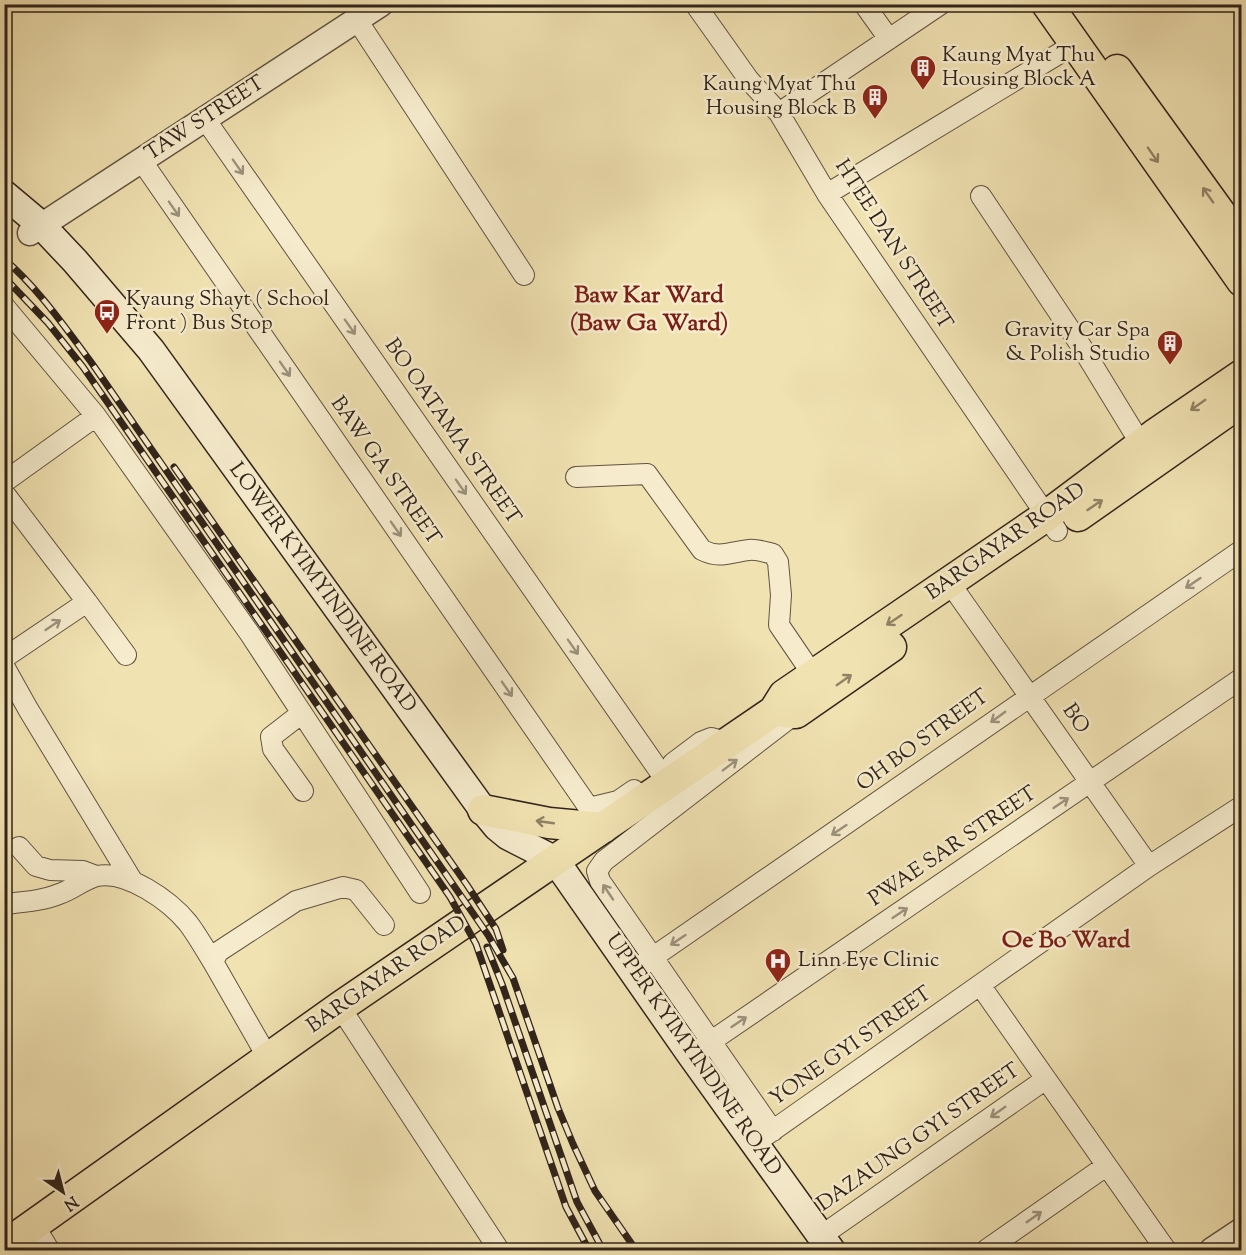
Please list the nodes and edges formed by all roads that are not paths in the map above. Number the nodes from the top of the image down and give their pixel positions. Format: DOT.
graph roads {
  1 [pos="381,4"];
  2 [pos="695,4"];
  3 [pos="864,4"];
  4 [pos="941,4"];
  5 [pos="1066,17"];
  6 [pos="357,20"];
  7 [pos="889,39"];
  8 [pos="1136,112"];
  9 [pos="779,113"];
  10 [pos="205,119"];
  11 [pos="141,160"];
  12 [pos="4,194"];
  13 [pos="827,194"];
  14 [pos="981,196"];
  15 [pos="4,208"];
  16 [pos="35,229"];
  17 [pos="1242,243"];
  18 [pos="524,275"];
  19 [pos="1242,281"];
  20 [pos="4,306"];
  21 [pos="1242,375"];
  22 [pos="1242,401"];
  23 [pos="96,416"];
  24 [pos="1147,455"];
  25 [pos="576,477"];
  26 [pos="4,482"];
  27 [pos="4,493"];
  28 [pos="1052,523"];
  29 [pos="1242,550"];
  30 [pos="955,590"];
  31 [pos="87,602"];
  32 [pos="126,656"];
  33 [pos="4,658"];
  34 [pos="4,666"];
  35 [pos="813,675"];
  36 [pos="1242,678"];
  37 [pos="1029,695"];
  38 [pos="785,712"];
  39 [pos="302,713"];
  40 [pos="727,743"];
  41 [pos="660,772"];
  42 [pos="1090,783"];
  43 [pos="303,791"];
  44 [pos="1242,806"];
  45 [pos="483,810"];
  46 [pos="596,818"];
  47 [pos="19,846"];
  48 [pos="555,860"];
  49 [pos="1149,866"];
  50 [pos="96,876"];
  51 [pos="133,882"];
  52 [pos="420,893"];
  53 [pos="4,904"];
  54 [pos="384,925"];
  55 [pos="213,962"];
  56 [pos="643,964"];
  57 [pos="980,985"];
  58 [pos="340,1007"];
  59 [pos="700,1048"];
  60 [pos="268,1058"];
  61 [pos="1046,1079"];
  62 [pos="764,1137"];
  63 [pos="1106,1166"];
  64 [pos="34,1224"];
  65 [pos="1242,1230"];
  66 [pos="826,1243"];
  67 [pos="4,1246"];
  68 [pos="49,1251"];
  69 [pos="499,1251"];
  70 [pos="986,1251"];
  71 [pos="1166,1251"];
  72 [pos="1212,1251"];
  1 -- 6 [label="street, TAW STREET"];
  2 -- 9 [label="street, HTEE DAN STREET"];
  3 -- 7 [label="street"];
  4 -- 7 [label="street"];
  5 -- 8 [label="main road"];
  5 -- 13 [label="street"];
  6 -- 10 [label="street, TAW STREET"];
  6 -- 18 [label="street"];
  7 -- 9 [label="street"];
  17 -- 8 [label="main road, one-way"];
  8 -- 19 [label="main road, one-way"];
  9 -- 13 [label="street, HTEE DAN STREET"];
  10 -- 11 [label="street, TAW STREET"];
  10 -- 41 [label="street, BO OATAMA STREET, one-way"];
  11 -- 16 [label="street, TAW STREET"];
  11 -- 46 [label="street, BAW GA STREET, one-way"];
  12 -- 16 [label="main road, LOWER KYIMYINDINE ROAD"];
  13 -- 28 [label="street, HTEE DAN STREET"];
  14 -- 24 [label="street"];
  15 -- 16 [label="main road, LOWER KYIMYINDINE ROAD"];
  16 -- 45 [label="main road, LOWER KYIMYINDINE ROAD"];
  20 -- 23 [label="street"];
  21 -- 24 [label="main road, BARGAYAR ROAD, one-way"];
  22 -- 24 [label="main road, BARGAYAR ROAD"];
  23 -- 26 [label="street"];
  23 -- 39 [label="street"];
  24 -- 28 [label="main road, BARGAYAR ROAD"];
  25 -- 35 [label="street"];
  27 -- 31 [label="street"];
  28 -- 30 [label="main road, BARGAYAR ROAD"];
  29 -- 37 [label="street, OH BO STREET, one-way"];
  30 -- 35 [label="main road, BARGAYAR ROAD, one-way"];
  30 -- 37 [label="street, BO"];
  38 -- 30 [label="main road, BARGAYAR ROAD, one-way"];
  31 -- 32 [label="street"];
  33 -- 31 [label="street, one-way"];
  34 -- 51 [label="street"];
  35 -- 38 [label="main road, BARGAYAR ROAD"];
  36 -- 42 [label="street, PWAE SAR STREET"];
  37 -- 42 [label="street, BO"];
  37 -- 56 [label="street, OH BO STREET, one-way"];
  38 -- 40 [label="main road, BARGAYAR ROAD"];
  56 -- 38 [label="street, one-way"];
  39 -- 43 [label="street"];
  39 -- 52 [label="street"];
  40 -- 41 [label="street"];
  40 -- 46 [label="main road, BARGAYAR ROAD"];
  41 -- 46 [label="street"];
  42 -- 49 [label="street, BO"];
  59 -- 42 [label="street, PWAE SAR STREET, one-way"];
  44 -- 49 [label="street, YONE GYI STREET"];
  46 -- 45 [label="main road, one-way"];
  45 -- 48 [label="main road, LOWER KYIMYINDINE ROAD"];
  46 -- 48 [label="main road, BARGAYAR ROAD"];
  47 -- 50 [label="street"];
  48 -- 56 [label="main road, UPPER KYIMYINDINE ROAD"];
  48 -- 58 [label="main road, BARGAYAR ROAD"];
  49 -- 57 [label="street, YONE GYI STREET"];
  50 -- 51 [label="street"];
  50 -- 53 [label="street"];
  51 -- 55 [label="street"];
  54 -- 55 [label="street"];
  55 -- 60 [label="street"];
  56 -- 59 [label="main road, UPPER KYIMYINDINE ROAD"];
  57 -- 61 [label="street"];
  57 -- 62 [label="street, YONE GYI STREET"];
  58 -- 60 [label="main road, BARGAYAR ROAD"];
  58 -- 69 [label="street"];
  59 -- 62 [label="main road, UPPER KYIMYINDINE ROAD"];
  60 -- 64 [label="main road, BARGAYAR ROAD"];
  61 -- 63 [label="street"];
  61 -- 66 [label="street, DAZAUNG GYI STREET, one-way"];
  62 -- 66 [label="main road, UPPER KYIMYINDINE ROAD"];
  70 -- 63 [label="street, one-way"];
  63 -- 71 [label="street"];
  64 -- 67 [label="main road, BARGAYAR ROAD"];
  64 -- 68 [label="street"];
  65 -- 72 [label="street"];
}
